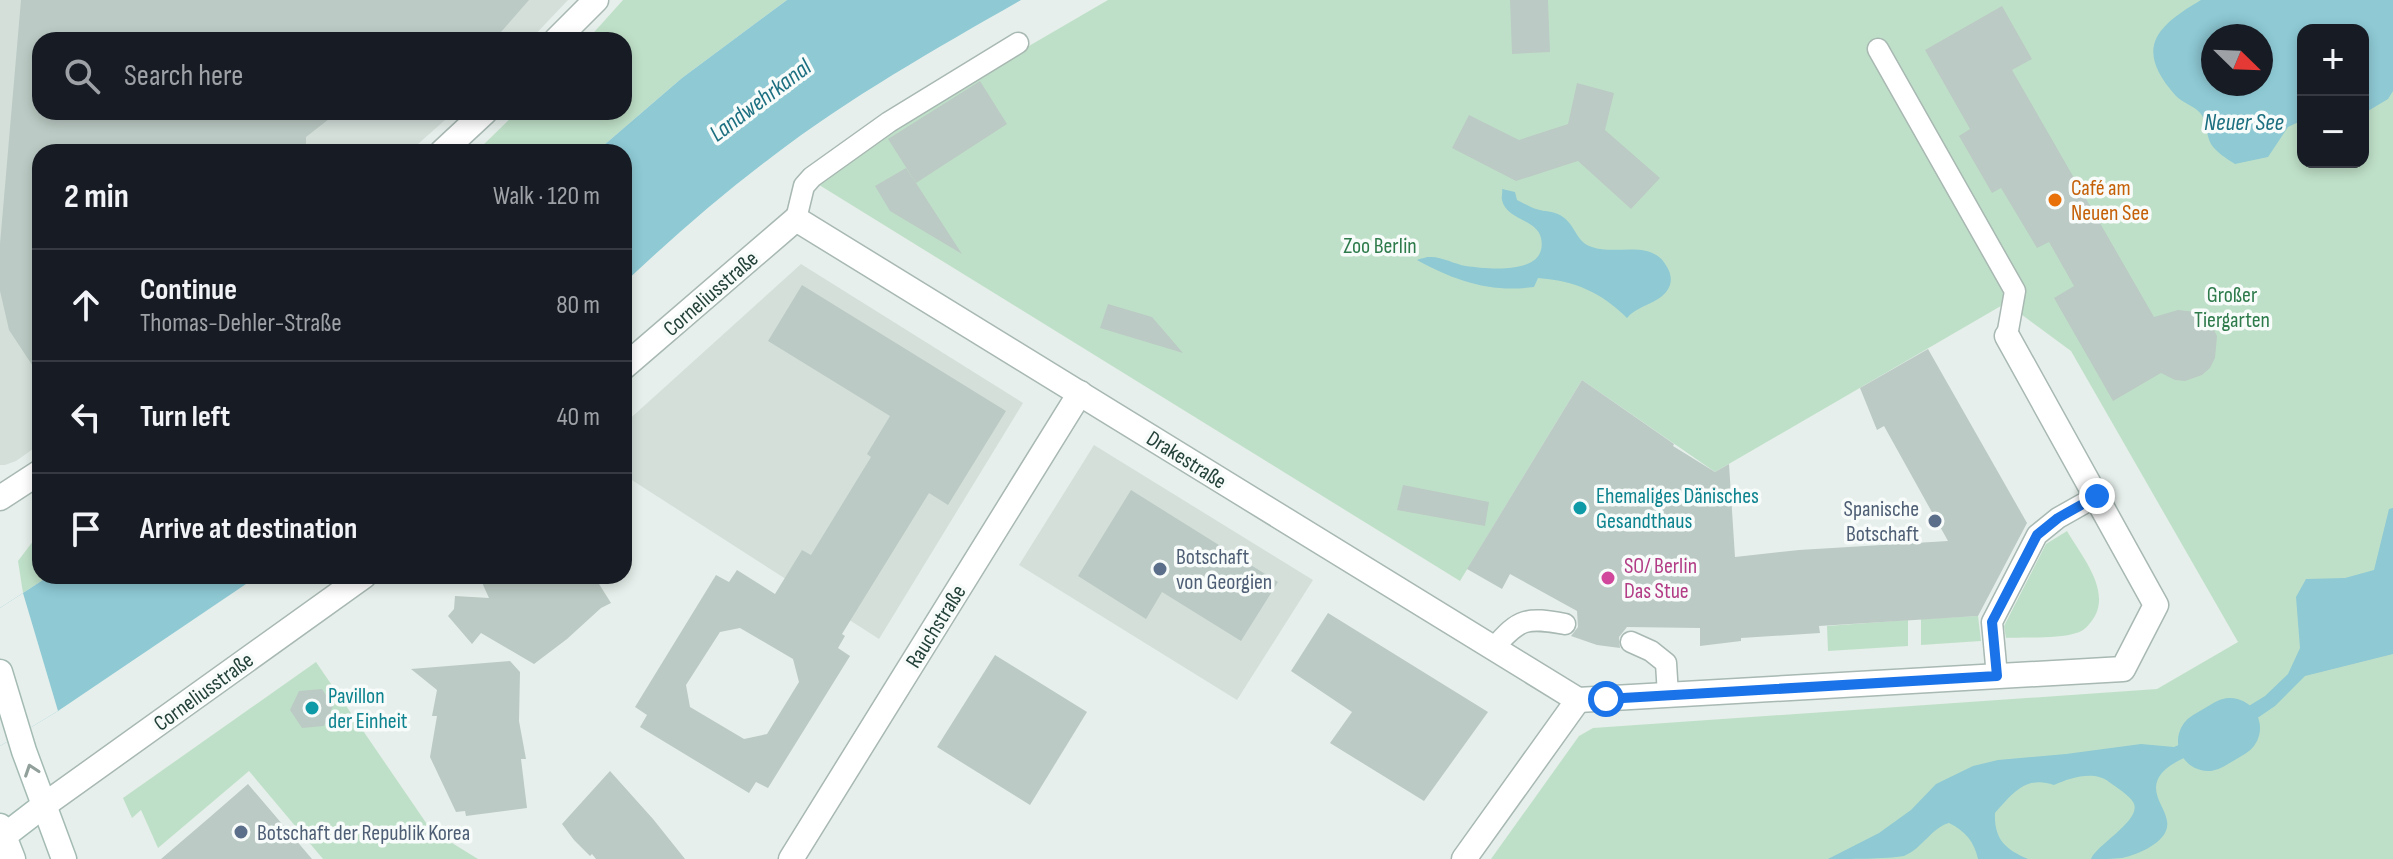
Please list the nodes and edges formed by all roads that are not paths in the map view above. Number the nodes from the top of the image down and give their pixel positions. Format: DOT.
graph roads {
  1 [pos="596,0"];
  2 [pos="564,32"];
  3 [pos="1015,48"];
  4 [pos="1878,49"];
  5 [pos="476,120"];
  6 [pos="451,144"];
  7 [pos="796,219"];
  8 [pos="2007,336"];
  9 [pos="632,360"];
  10 [pos="1080,393"];
  11 [pos="32,477"];
  12 [pos="2097,496"];
  13 [pos="0,498"];
  14 [pos="353,584"];
  15 [pos="1565,624"];
  16 [pos="1631,642"];
  17 [pos="1494,648"];
  18 [pos="0,672"];
  19 [pos="1997,676"];
  20 [pos="1668,695"];
  21 [pos="1578,700"];
  22 [pos="43,806"];
  23 [pos="1,833"];
  24 [pos="13,859"];
  25 [pos="64,859"];
  26 [pos="791,859"];
  27 [pos="1464,859"];
  1 -- 2 [label="street"];
  3 -- 7 [label="lane"];
  4 -- 8 [label="lane"];
  5 -- 6 [label="street"];
  7 -- 9 [label="street, Corneliusstraße"];
  7 -- 10 [label="street, Drakestraße"];
  8 -- 12 [label="street"];
  10 -- 17 [label="street, Drakestraße"];
  10 -- 26 [label="street, Rauchstraße"];
  11 -- 13 [label="street"];
  12 -- 19 [label="lane"];
  12 -- 19 [label="street"];
  14 -- 22 [label="street, Corneliusstraße"];
  15 -- 17 [label="lane"];
  16 -- 20 [label="lane"];
  17 -- 21 [label="street, Drakestraße"];
  22 -- 18 [label="street, one-way"];
  19 -- 20 [label="street"];
  20 -- 21 [label="street"];
  21 -- 27 [label="street"];
  22 -- 23 [label="street, Corneliusstraße"];
  22 -- 25 [label="street"];
  23 -- 24 [label="street"];
}
